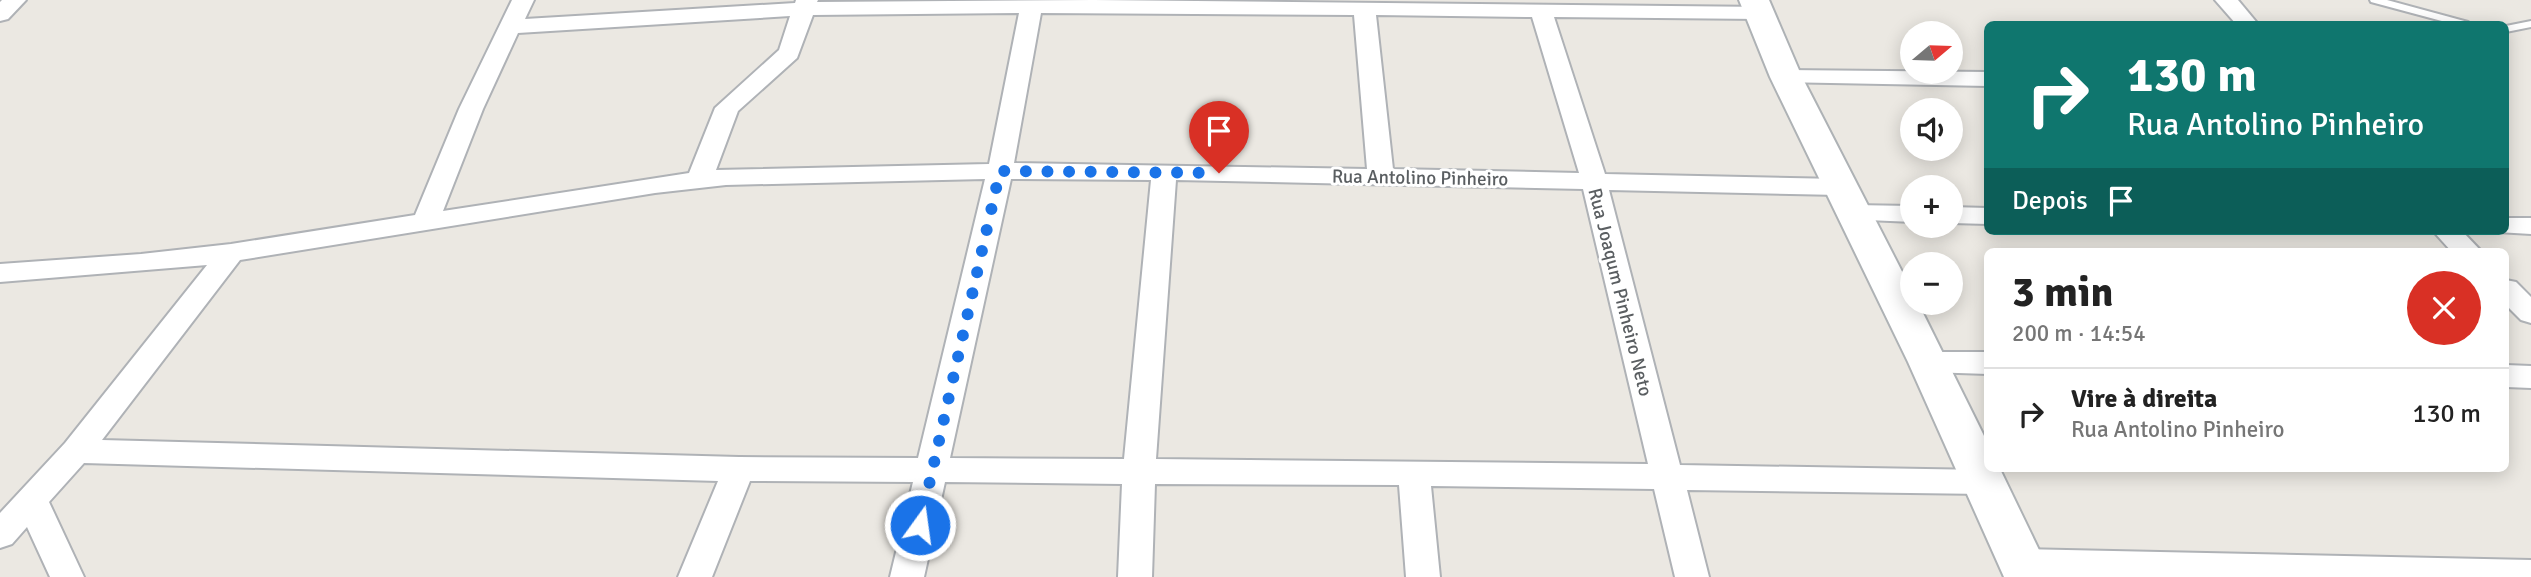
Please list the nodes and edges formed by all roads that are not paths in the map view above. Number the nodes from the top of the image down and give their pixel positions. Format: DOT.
graph roads {
  1 [pos="15,0"];
  2 [pos="523,0"];
  3 [pos="2226,0"];
  4 [pos="2375,0"];
  5 [pos="1031,3"];
  6 [pos="1212,4"];
  7 [pos="806,5"];
  8 [pos="1598,6"];
  9 [pos="1757,6"];
  10 [pos="1364,9"];
  11 [pos="1541,10"];
  12 [pos="0,14"];
  13 [pos="2244,21"];
  14 [pos="2453,21"];
  15 [pos="2531,24"];
  16 [pos="508,27"];
  17 [pos="2509,28"];
  18 [pos="1786,77"];
  19 [pos="1984,79"];
  20 [pos="1000,171"];
  21 [pos="1164,172"];
  22 [pos="1381,177"];
  23 [pos="700,178"];
  24 [pos="1594,180"];
  25 [pos="1846,200"];
  26 [pos="1900,211"];
  27 [pos="1963,215"];
  28 [pos="1984,216"];
  29 [pos="426,221"];
  30 [pos="2509,226"];
  31 [pos="2531,226"];
  32 [pos="2450,235"];
  33 [pos="2464,248"];
  34 [pos="231,253"];
  35 [pos="0,273"];
  36 [pos="2509,292"];
  37 [pos="2531,313"];
  38 [pos="1928,362"];
  39 [pos="1984,363"];
  40 [pos="2509,376"];
  41 [pos="2531,377"];
  42 [pos="76,450"];
  43 [pos="739,469"];
  44 [pos="1139,471"];
  45 [pos="933,472"];
  46 [pos="1414,473"];
  47 [pos="1665,476"];
  48 [pos="1985,482"];
  49 [pos="32,501"];
  50 [pos="0,535"];
  51 [pos="2025,570"];
  52 [pos="2531,574"];
  53 [pos="67,577"];
  54 [pos="695,577"];
  55 [pos="907,577"];
  56 [pos="1135,577"];
  57 [pos="1423,577"];
  58 [pos="1692,577"];
  1 -- 12 [label="street"];
  2 -- 16 [label="street"];
  3 -- 13 [label="street"];
  4 -- 14 [label="lane"];
  5 -- 6 [label="street"];
  5 -- 7 [label="street"];
  5 -- 20 [label="street"];
  6 -- 10 [label="street"];
  7 -- 16 [label="street"];
  7 -- 23 [label="street"];
  8 -- 9 [label="street"];
  8 -- 11 [label="street"];
  9 -- 18 [label="main road"];
  10 -- 11 [label="street"];
  10 -- 22 [label="street"];
  11 -- 24 [label="street, Rua Joaqum Pinheiro Neto"];
  15 -- 17 [label="lane"];
  16 -- 29 [label="street"];
  18 -- 19 [label="street"];
  18 -- 25 [label="main road"];
  20 -- 21 [label="street, Rua Antolino Pinheiro"];
  20 -- 23 [label="street, Rua Antolino Pinheiro"];
  20 -- 45 [label="street"];
  21 -- 22 [label="street, Rua Antolino Pinheiro"];
  21 -- 44 [label="street"];
  22 -- 24 [label="street, Rua Antolino Pinheiro"];
  23 -- 29 [label="street, Rua Antolino Pinheiro"];
  24 -- 25 [label="street, Rua Antolino Pinheiro"];
  24 -- 47 [label="street, Rua Joaqum Pinheiro Neto"];
  25 -- 26 [label="street, Rua Antolino Pinheiro"];
  25 -- 38 [label="main road"];
  27 -- 28 [label="street"];
  29 -- 34 [label="street, Rua Antolino Pinheiro"];
  30 -- 31 [label="street"];
  32 -- 33 [label="street"];
  34 -- 35 [label="street, Rua Antolino Pinheiro"];
  34 -- 42 [label="street"];
  36 -- 37 [label="street"];
  38 -- 39 [label="street"];
  38 -- 48 [label="main road"];
  40 -- 41 [label="street"];
  42 -- 43 [label="street"];
  42 -- 49 [label="street"];
  43 -- 45 [label="street"];
  43 -- 54 [label="street"];
  44 -- 45 [label="street"];
  44 -- 46 [label="street"];
  44 -- 56 [label="street"];
  45 -- 55 [label="street"];
  46 -- 47 [label="street"];
  46 -- 57 [label="street"];
  47 -- 48 [label="street"];
  47 -- 58 [label="street, Rua Joaqum Pinheiro Neto"];
  48 -- 51 [label="main road"];
  49 -- 50 [label="street"];
  49 -- 53 [label="street"];
  51 -- 52 [label="street"];
}
